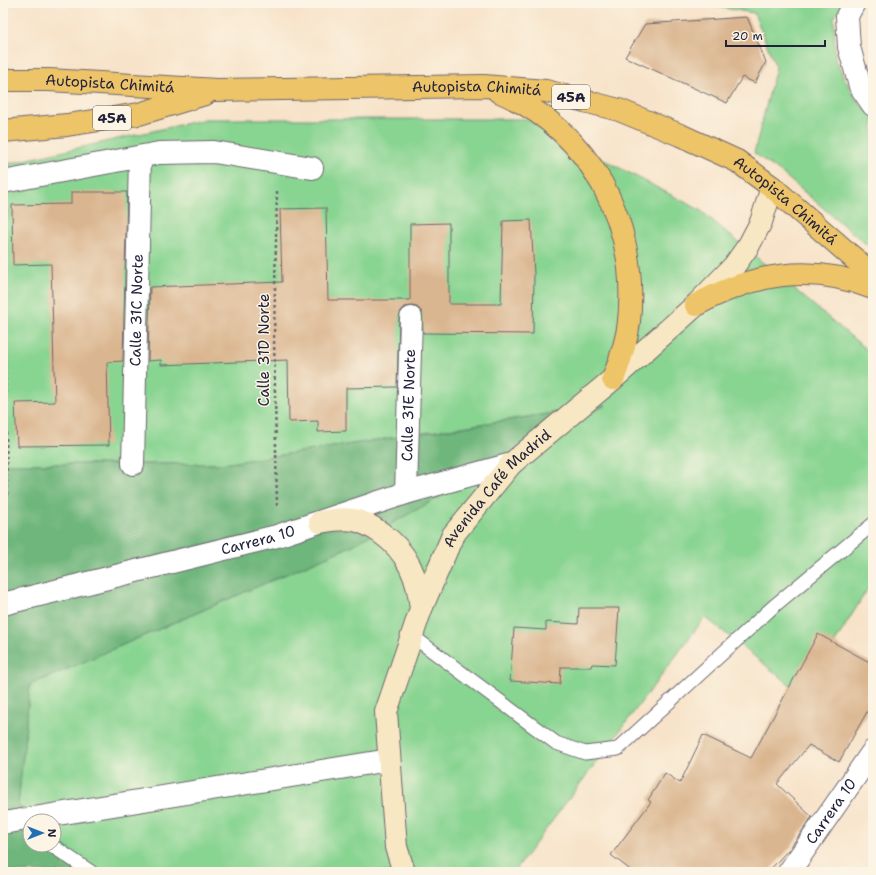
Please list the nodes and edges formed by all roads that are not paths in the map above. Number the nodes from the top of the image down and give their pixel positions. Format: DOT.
graph roads {
  1 [pos="854,3"];
  2 [pos="3,80"];
  3 [pos="484,86"];
  4 [pos="217,90"];
  5 [pos="873,105"];
  6 [pos="3,131"];
  7 [pos="140,157"];
  8 [pos="312,168"];
  9 [pos="3,182"];
  10 [pos="772,187"];
  11 [pos="873,275"];
  12 [pos="873,288"];
  13 [pos="696,305"];
  14 [pos="411,318"];
  15 [pos="613,379"];
  16 [pos="133,464"];
  17 [pos="511,464"];
  18 [pos="406,492"];
  19 [pos="320,522"];
  20 [pos="873,524"];
  21 [pos="3,604"];
  22 [pos="420,609"];
  23 [pos="411,635"];
  24 [pos="873,751"];
  25 [pos="389,760"];
  26 [pos="16,825"];
  27 [pos="62,852"];
  28 [pos="90,872"];
  29 [pos="404,872"];
  30 [pos="789,872"];
  1 -- 5 [label="street"];
  2 -- 4 [label="highway, Autopista Chimitá / 45A"];
  3 -- 4 [label="highway, Autopista Chimitá / 45A"];
  3 -- 10 [label="highway, Autopista Chimitá / 45A"];
  3 -- 15 [label="highway"];
  4 -- 6 [label="highway, Autopista Chimitá / 45A"];
  7 -- 8 [label="street"];
  7 -- 9 [label="street"];
  7 -- 16 [label="street, Calle 31C Norte"];
  10 -- 11 [label="highway, Autopista Chimitá / 45A"];
  10 -- 13 [label="street, Avenida Café Madrid"];
  12 -- 13 [label="highway"];
  13 -- 15 [label="street, Avenida Café Madrid"];
  14 -- 18 [label="street, Calle 31E Norte"];
  15 -- 17 [label="street, Avenida Café Madrid"];
  17 -- 18 [label="street, Carrera 10"];
  17 -- 22 [label="street, Avenida Café Madrid"];
  18 -- 19 [label="street, Carrera 10"];
  19 -- 21 [label="street, Carrera 10"];
  19 -- 22 [label="street"];
  20 -- 23 [label="lane"];
  22 -- 23 [label="street, Avenida Café Madrid"];
  23 -- 25 [label="street, Avenida Café Madrid"];
  24 -- 30 [label="street, Carrera 10"];
  25 -- 26 [label="street"];
  25 -- 29 [label="street, Avenida Café Madrid"];
  27 -- 28 [label="lane"];
}
